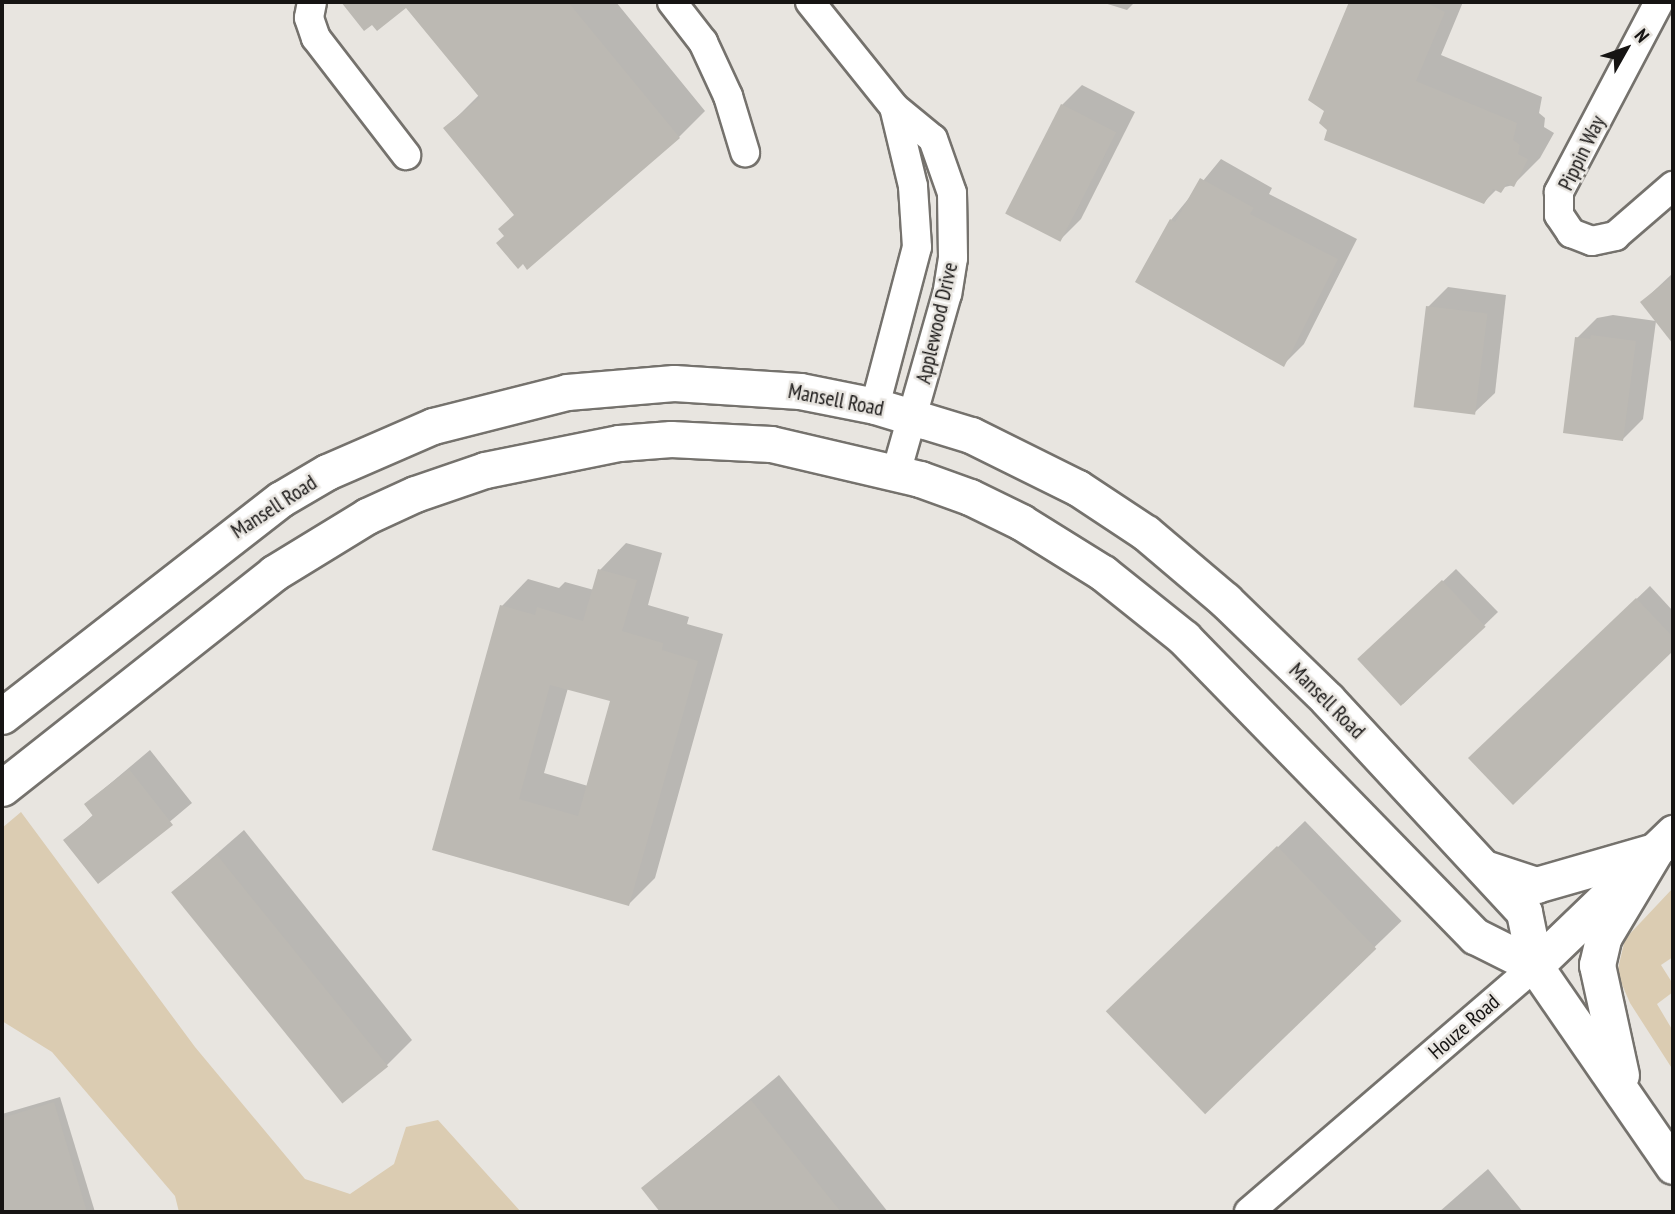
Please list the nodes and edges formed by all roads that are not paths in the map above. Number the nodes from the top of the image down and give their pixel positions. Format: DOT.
graph roads {
  1 [pos="312,2"];
  2 [pos="672,2"];
  3 [pos="810,2"];
  4 [pos="1659,2"];
  5 [pos="894,107"];
  6 [pos="745,152"];
  7 [pos="406,155"];
  8 [pos="1673,186"];
  9 [pos="875,406"];
  10 [pos="471,415"];
  11 [pos="913,416"];
  12 [pos="485,470"];
  13 [pos="896,473"];
  14 [pos="2,716"];
  15 [pos="2,788"];
  16 [pos="1664,842"];
  17 [pos="1486,869"];
  18 [pos="1535,965"];
  19 [pos="1624,1091"];
  20 [pos="1673,1166"];
  21 [pos="1249,1212"];
  1 -- 7 [label="street"];
  2 -- 6 [label="street"];
  3 -- 5 [label="street, Applewood Drive"];
  4 -- 8 [label="street, Pippin Way"];
  5 -- 9 [label="street, Applewood Drive"];
  5 -- 11 [label="street, Applewood Drive"];
  9 -- 10 [label="main road, Mansell Road"];
  9 -- 11 [label="main road, Mansell Road"];
  10 -- 12 [label="main road"];
  10 -- 14 [label="main road, Mansell Road"];
  11 -- 13 [label="street, Applewood Drive"];
  11 -- 17 [label="main road, Mansell Road"];
  12 -- 13 [label="main road, Mansell Road"];
  12 -- 15 [label="main road, Mansell Road"];
  13 -- 18 [label="main road, Mansell Road"];
  16 -- 17 [label="main road"];
  16 -- 18 [label="main road, Houze Road"];
  16 -- 19 [label="main road"];
  17 -- 18 [label="main road, Mansell Road"];
  18 -- 19 [label="main road, Mansell Road"];
  18 -- 21 [label="street, Houze Road"];
  19 -- 20 [label="main road, Mansell Road"];
}
